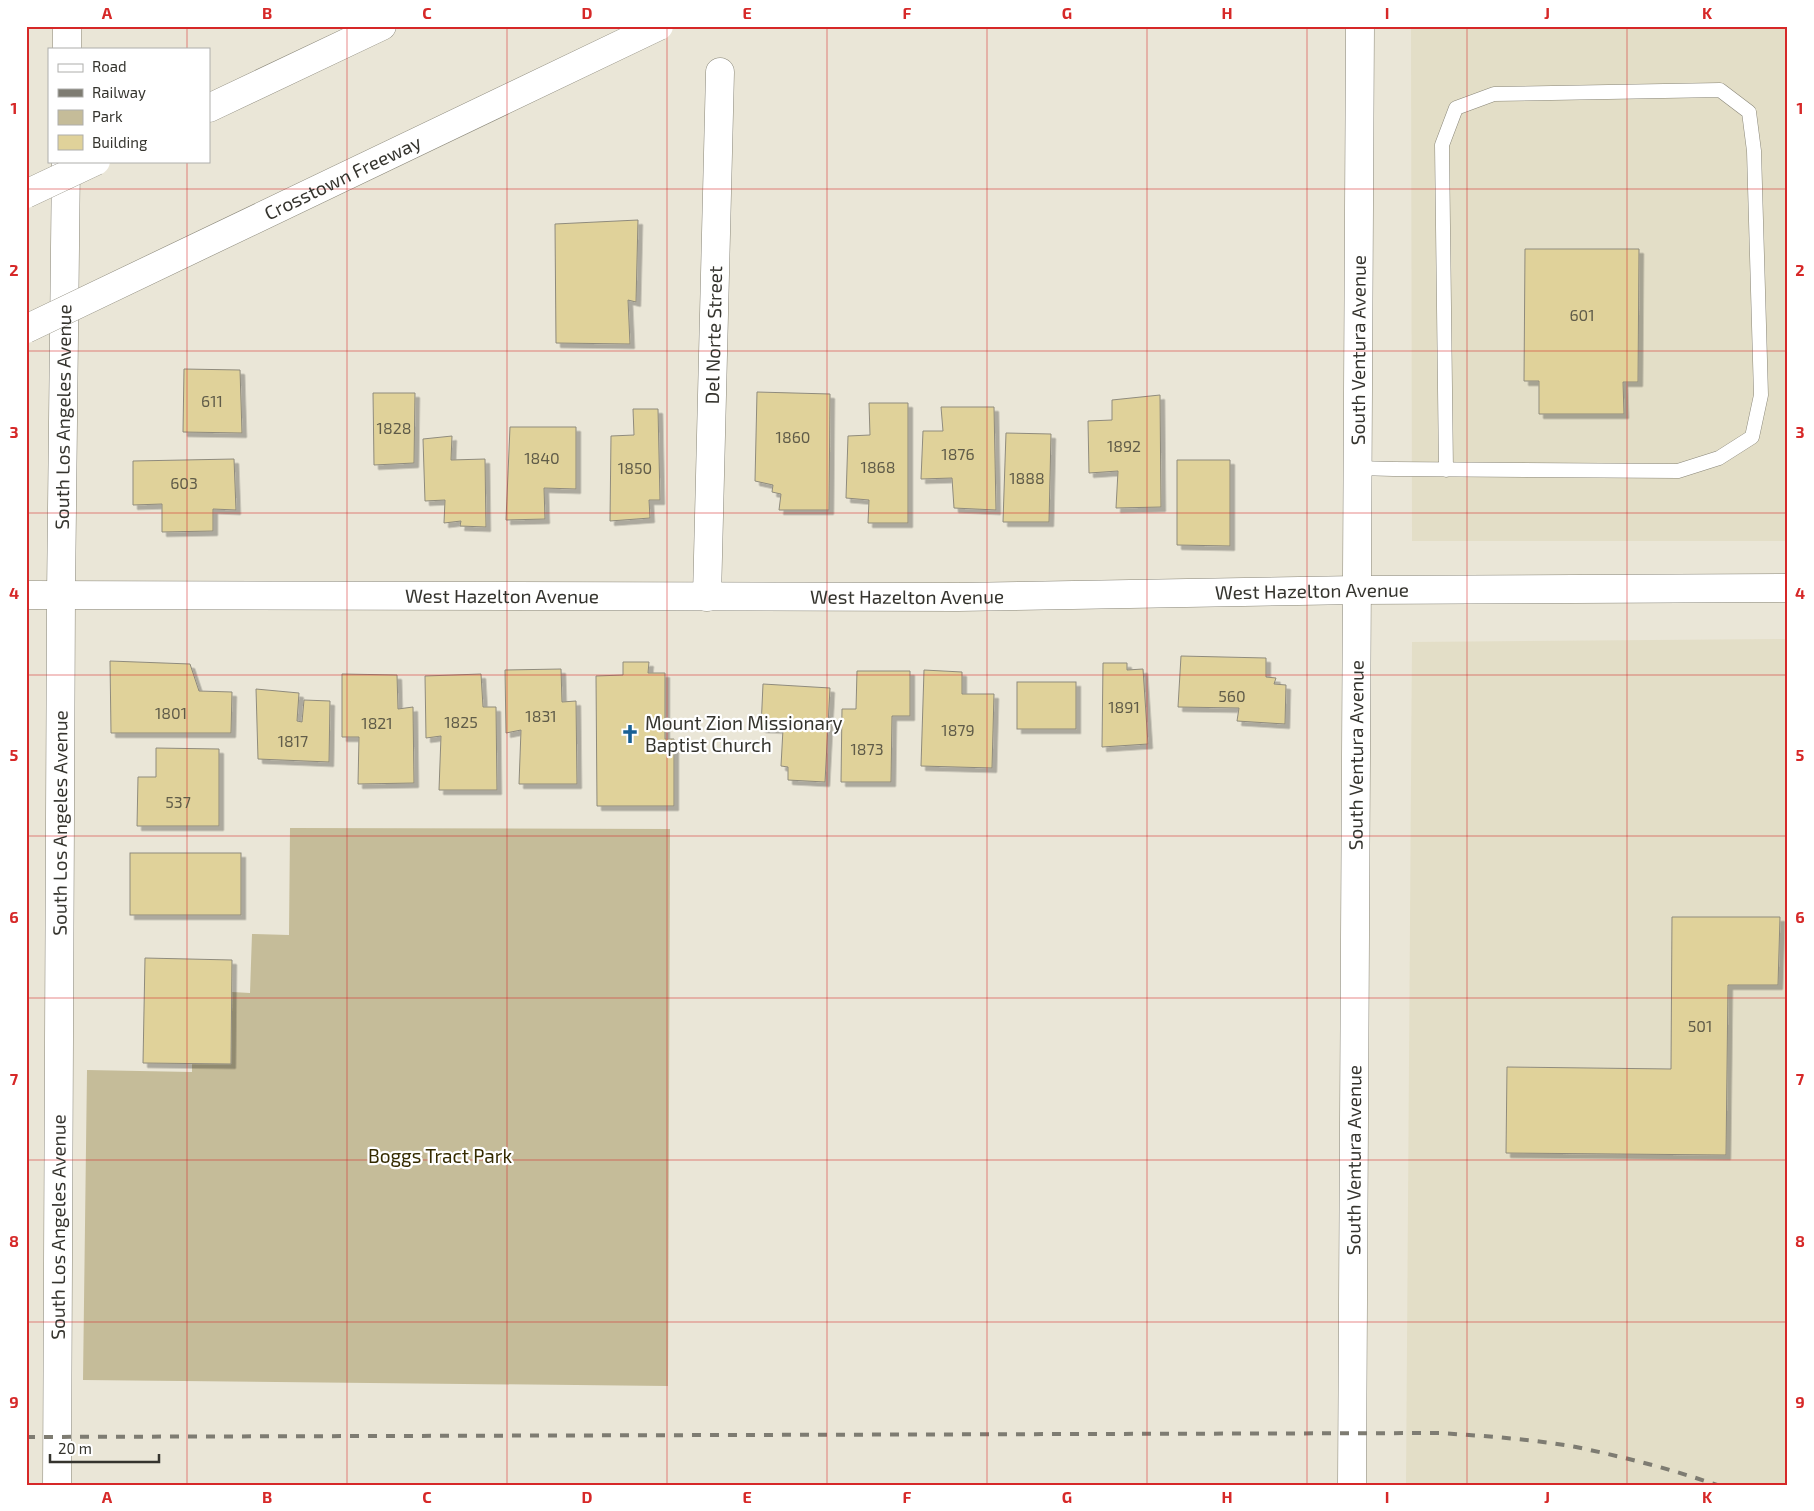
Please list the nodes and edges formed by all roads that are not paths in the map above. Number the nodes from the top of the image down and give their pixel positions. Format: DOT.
graph roads {
  1 [pos="67,26"];
  2 [pos="382,26"];
  3 [pos="659,26"];
  4 [pos="1360,26"];
  5 [pos="67,48"];
  6 [pos="720,72"];
  7 [pos="210,108"];
  8 [pos="66,162"];
  9 [pos="94,162"];
  10 [pos="26,194"];
  11 [pos="26,329"];
  12 [pos="1357,468"];
  13 [pos="1446,470"];
  14 [pos="1788,588"];
  15 [pos="1357,590"];
  16 [pos="26,595"];
  17 [pos="61,595"];
  18 [pos="707,597"];
  19 [pos="57,1485"];
  20 [pos="1352,1485"];
  1 -- 5 [label="main road"];
  2 -- 7 [label="main road"];
  3 -- 11 [label="main road, Crosstown Freeway, bridge"];
  4 -- 12 [label="main road, South Ventura Avenue"];
  6 -- 18 [label="main road, Del Norte Street"];
  8 -- 17 [label="main road, South Los Angeles Avenue"];
  9 -- 10 [label="main road, bridge"];
  12 -- 13 [label="lane"];
  12 -- 15 [label="main road, South Ventura Avenue"];
  13 -- 13 [label="lane"];
  14 -- 15 [label="main road, West Hazelton Avenue"];
  15 -- 18 [label="main road, West Hazelton Avenue"];
  15 -- 20 [label="main road, South Ventura Avenue"];
  16 -- 17 [label="main road, West Hazelton Avenue"];
  17 -- 18 [label="main road, West Hazelton Avenue"];
  17 -- 19 [label="main road, South Los Angeles Avenue"];
}
